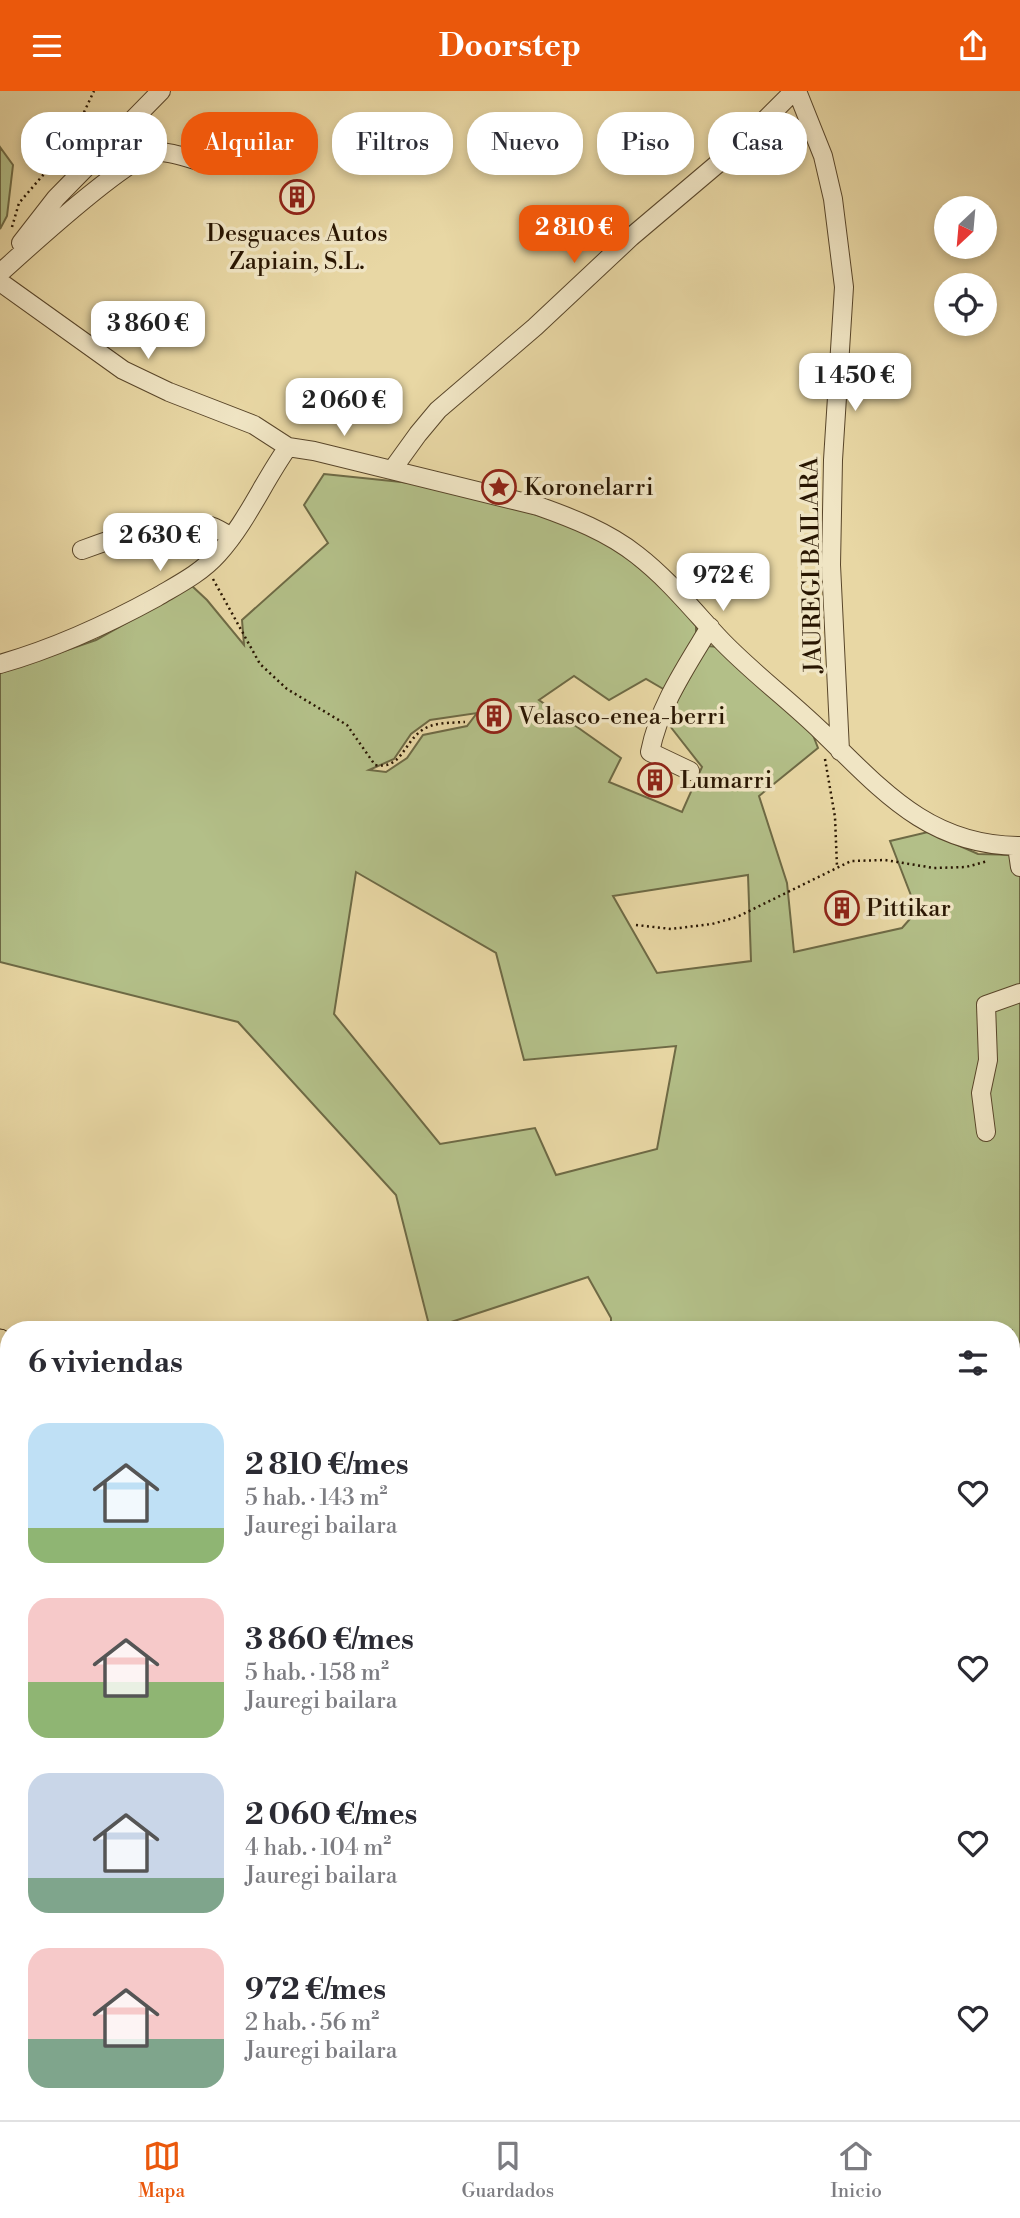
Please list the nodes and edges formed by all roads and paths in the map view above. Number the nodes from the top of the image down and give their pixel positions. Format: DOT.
graph roads {
  1 [pos="94,91"];
  2 [pos="161,91"];
  3 [pos="796,91"];
  4 [pos="181,157"];
  5 [pos="11,229"];
  6 [pos="0,271"];
  7 [pos="0,282"];
  8 [pos="288,447"];
  9 [pos="392,470"];
  10 [pos="232,537"];
  11 [pos="82,550"];
  12 [pos="206,566"];
  13 [pos="710,627"];
  14 [pos="0,664"];
  15 [pos="465,722"];
  16 [pos="820,730"];
  17 [pos="840,751"];
  18 [pos="690,771"];
  19 [pos="1019,846"];
  20 [pos="989,861"];
  21 [pos="837,867"];
  22 [pos="1020,867"];
  23 [pos="636,925"];
  24 [pos="1020,993"];
  25 [pos="986,1132"];
  1 -- 5 [label="path"];
  2 -- 6 [label="street"];
  3 -- 9 [label="street, JAUREGI BAILARA"];
  3 -- 17 [label="street, JAUREGI BAILARA"];
  4 -- 6 [label="street"];
  7 -- 8 [label="street, JAUREGI BAILARA"];
  8 -- 9 [label="street, JAUREGI BAILARA"];
  8 -- 10 [label="street"];
  9 -- 13 [label="street, JAUREGI BAILARA"];
  10 -- 11 [label="street"];
  10 -- 12 [label="street"];
  12 -- 14 [label="street"];
  12 -- 15 [label="path"];
  13 -- 16 [label="street, JAUREGI BAILARA"];
  13 -- 18 [label="street"];
  16 -- 17 [label="street, JAUREGI BAILARA"];
  16 -- 21 [label="path"];
  17 -- 19 [label="street, JAUREGI BAILARA"];
  19 -- 22 [label="street"];
  20 -- 21 [label="path"];
  21 -- 23 [label="path"];
  24 -- 25 [label="street"];
}
